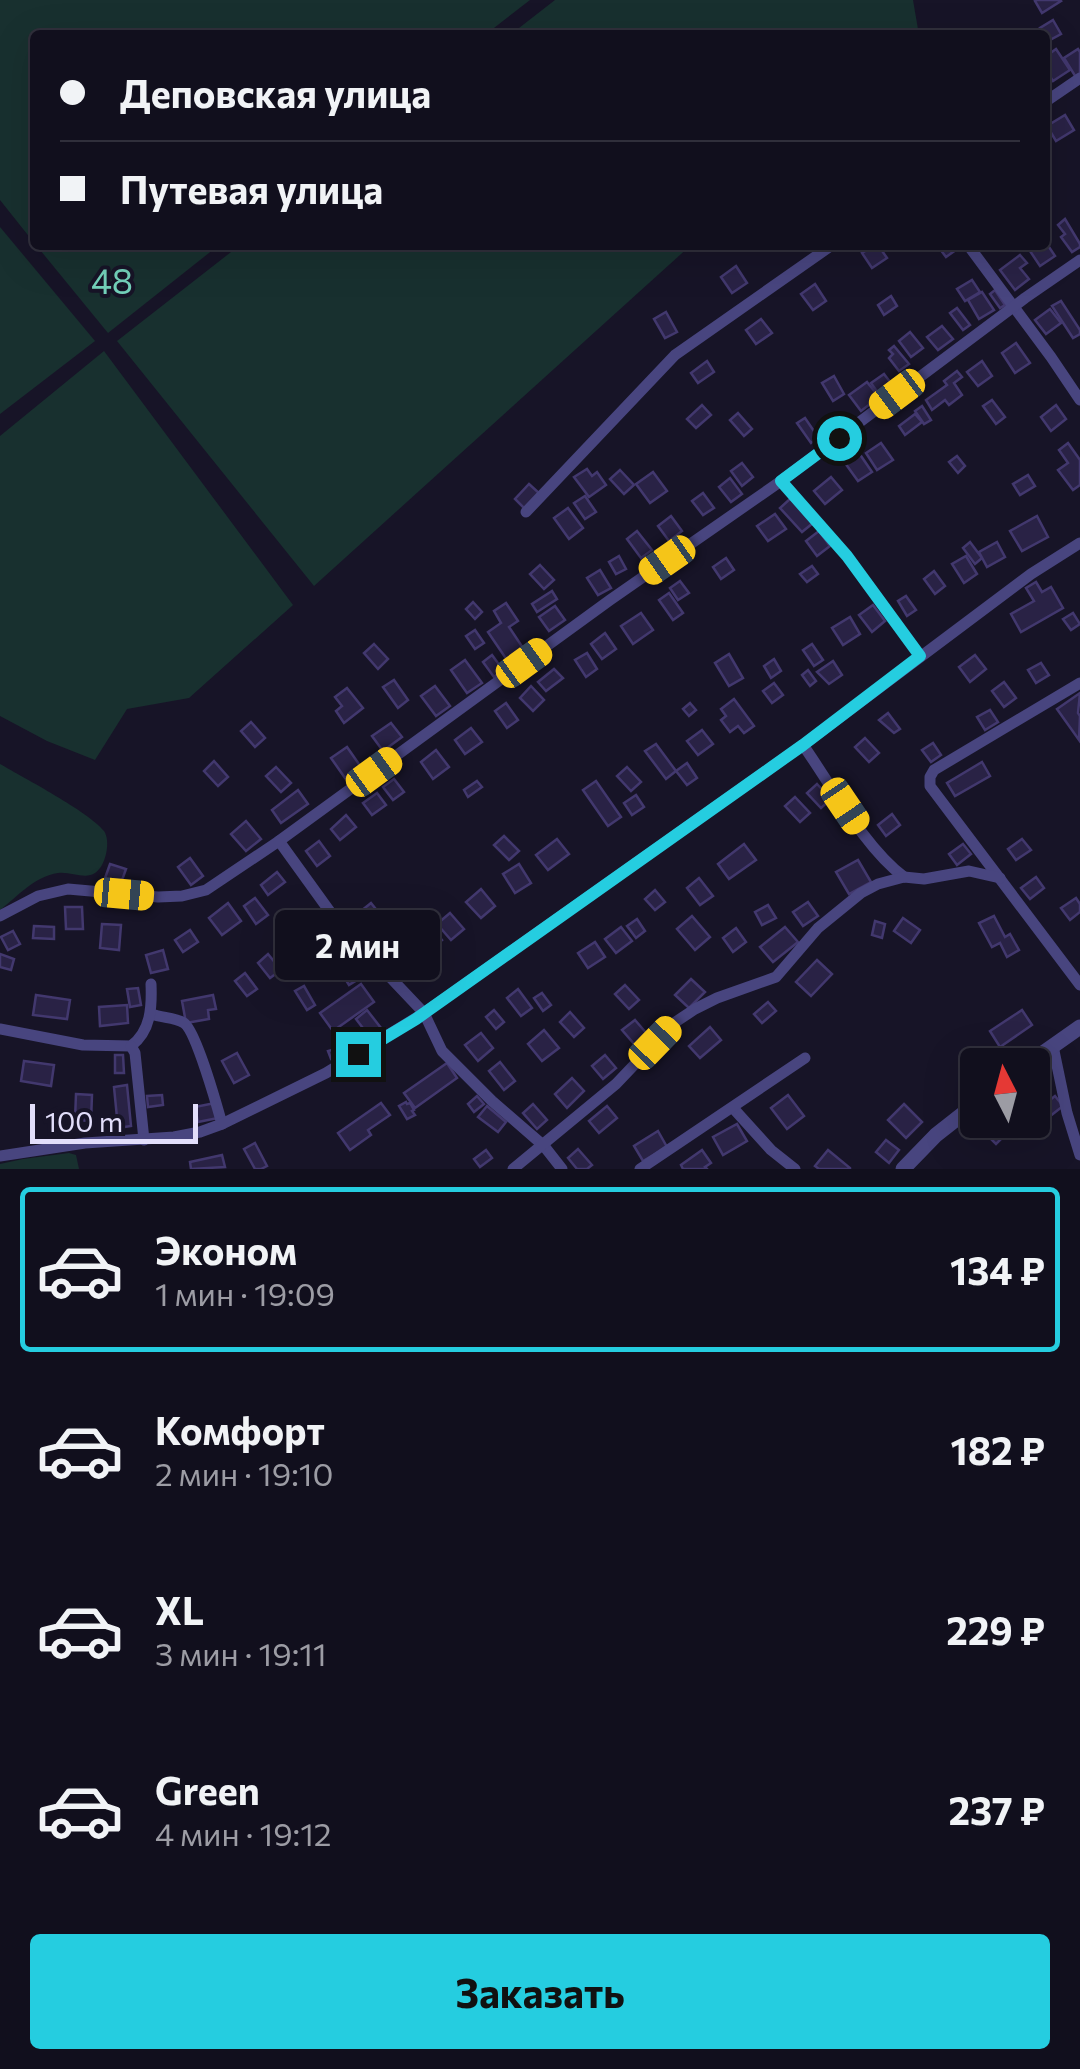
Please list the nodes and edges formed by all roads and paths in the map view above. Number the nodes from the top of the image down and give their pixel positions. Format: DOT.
graph roads {
  1 [pos="1080,78"];
  2 [pos="1050,99"];
  3 [pos="825,250"];
  4 [pos="972,250"];
  5 [pos="1080,260"];
  6 [pos="1012,307"];
  7 [pos="1080,400"];
  8 [pos="781,481"];
  9 [pos="526,512"];
  10 [pos="1080,543"];
  11 [pos="920,656"];
  12 [pos="1080,683"];
  13 [pos="803,745"];
  14 [pos="279,841"];
  15 [pos="904,876"];
  16 [pos="1000,878"];
  17 [pos="0,916"];
  18 [pos="152,984"];
  19 [pos="1080,985"];
  20 [pos="424,1013"];
  21 [pos="152,1014"];
  22 [pos="1080,1027"];
  23 [pos="0,1029"];
  24 [pos="131,1046"];
  25 [pos="1053,1046"];
  26 [pos="1050,1048"];
  27 [pos="805,1058"];
  28 [pos="733,1108"];
  29 [pos="960,1117"];
  30 [pos="222,1124"];
  31 [pos="144,1140"];
  32 [pos="544,1146"];
  33 [pos="1080,1155"];
  34 [pos="0,1156"];
  35 [pos="513,1169"];
  36 [pos="562,1169"];
  37 [pos="640,1169"];
  38 [pos="795,1169"];
  39 [pos="903,1169"];
  1 -- 2 [label="street"];
  3 -- 9 [label="street"];
  4 -- 6 [label="street"];
  5 -- 6 [label="street"];
  6 -- 7 [label="street"];
  6 -- 8 [label="street"];
  8 -- 11 [label="lane"];
  8 -- 14 [label="street"];
  10 -- 11 [label="street"];
  11 -- 13 [label="street"];
  12 -- 16 [label="street"];
  13 -- 15 [label="street"];
  13 -- 20 [label="street"];
  14 -- 17 [label="street"];
  14 -- 20 [label="street"];
  15 -- 16 [label="street"];
  15 -- 32 [label="street"];
  16 -- 19 [label="street"];
  18 -- 21 [label="street"];
  20 -- 30 [label="street"];
  20 -- 32 [label="street"];
  21 -- 24 [label="street"];
  21 -- 30 [label="street"];
  22 -- 25 [label="street"];
  23 -- 24 [label="street"];
  24 -- 31 [label="street"];
  25 -- 26 [label="street"];
  25 -- 33 [label="street"];
  27 -- 28 [label="street"];
  28 -- 37 [label="street"];
  28 -- 38 [label="street"];
  29 -- 39 [label="street"];
  30 -- 31 [label="street"];
  31 -- 34 [label="street"];
  32 -- 35 [label="street"];
  32 -- 36 [label="street"];
}
